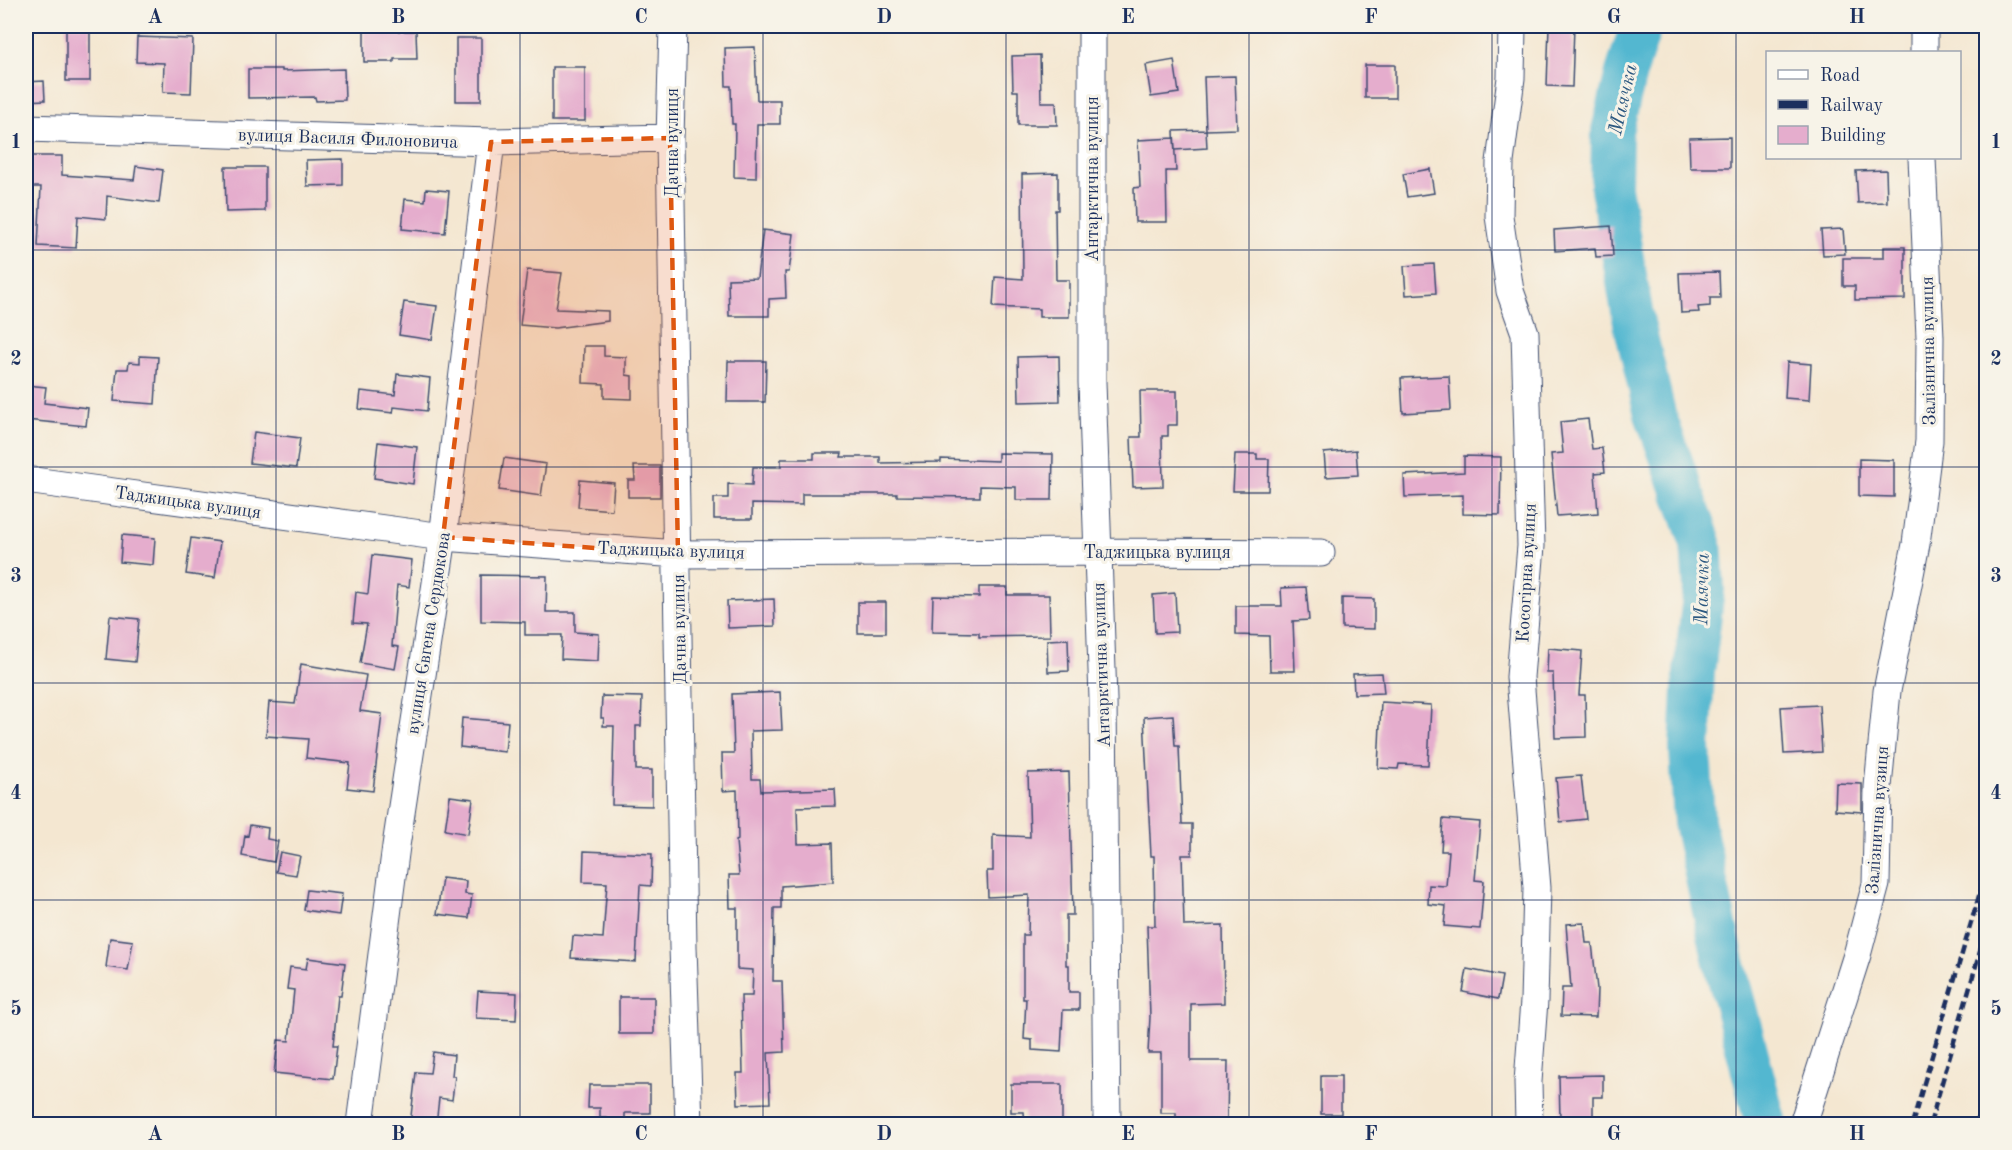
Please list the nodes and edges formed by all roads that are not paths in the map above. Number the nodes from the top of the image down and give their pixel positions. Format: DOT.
graph roads {
  1 [pos="673,26"];
  2 [pos="1092,26"];
  3 [pos="1512,26"];
  4 [pos="1924,26"];
  5 [pos="1924,51"];
  6 [pos="26,128"];
  7 [pos="670,138"];
  8 [pos="491,142"];
  9 [pos="1922,159"];
  10 [pos="26,480"];
  11 [pos="443,537"];
  12 [pos="1916,543"];
  13 [pos="1098,552"];
  14 [pos="1321,553"];
  15 [pos="678,554"];
  16 [pos="360,1125"];
  17 [pos="689,1125"];
  18 [pos="1107,1125"];
  19 [pos="1530,1125"];
  20 [pos="1803,1125"];
  1 -- 7 [label="street, Дачна вулиця"];
  2 -- 13 [label="street, Антарктична вулиця"];
  3 -- 19 [label="street, Косогірна вулиця"];
  4 -- 5 [label="street"];
  6 -- 8 [label="street, вулиця Василя Филоновича"];
  7 -- 8 [label="street, вулиця Василя Филоновича"];
  7 -- 15 [label="street, Дачна вулиця"];
  8 -- 11 [label="street, вулиця Євгена Сердюкова"];
  9 -- 12 [label="street, Залізнична вулиця"];
  10 -- 11 [label="street, Таджицька вулиця"];
  11 -- 15 [label="street, Таджицька вулиця"];
  11 -- 16 [label="street, вулиця Євгена Сердюкова"];
  12 -- 20 [label="street, Залізнична вузиця"];
  13 -- 14 [label="street, Таджицька вулиця"];
  13 -- 15 [label="street, Таджицька вулиця"];
  13 -- 18 [label="street, Антарктична вулиця"];
  15 -- 17 [label="street, Дачна вулиця"];
}
